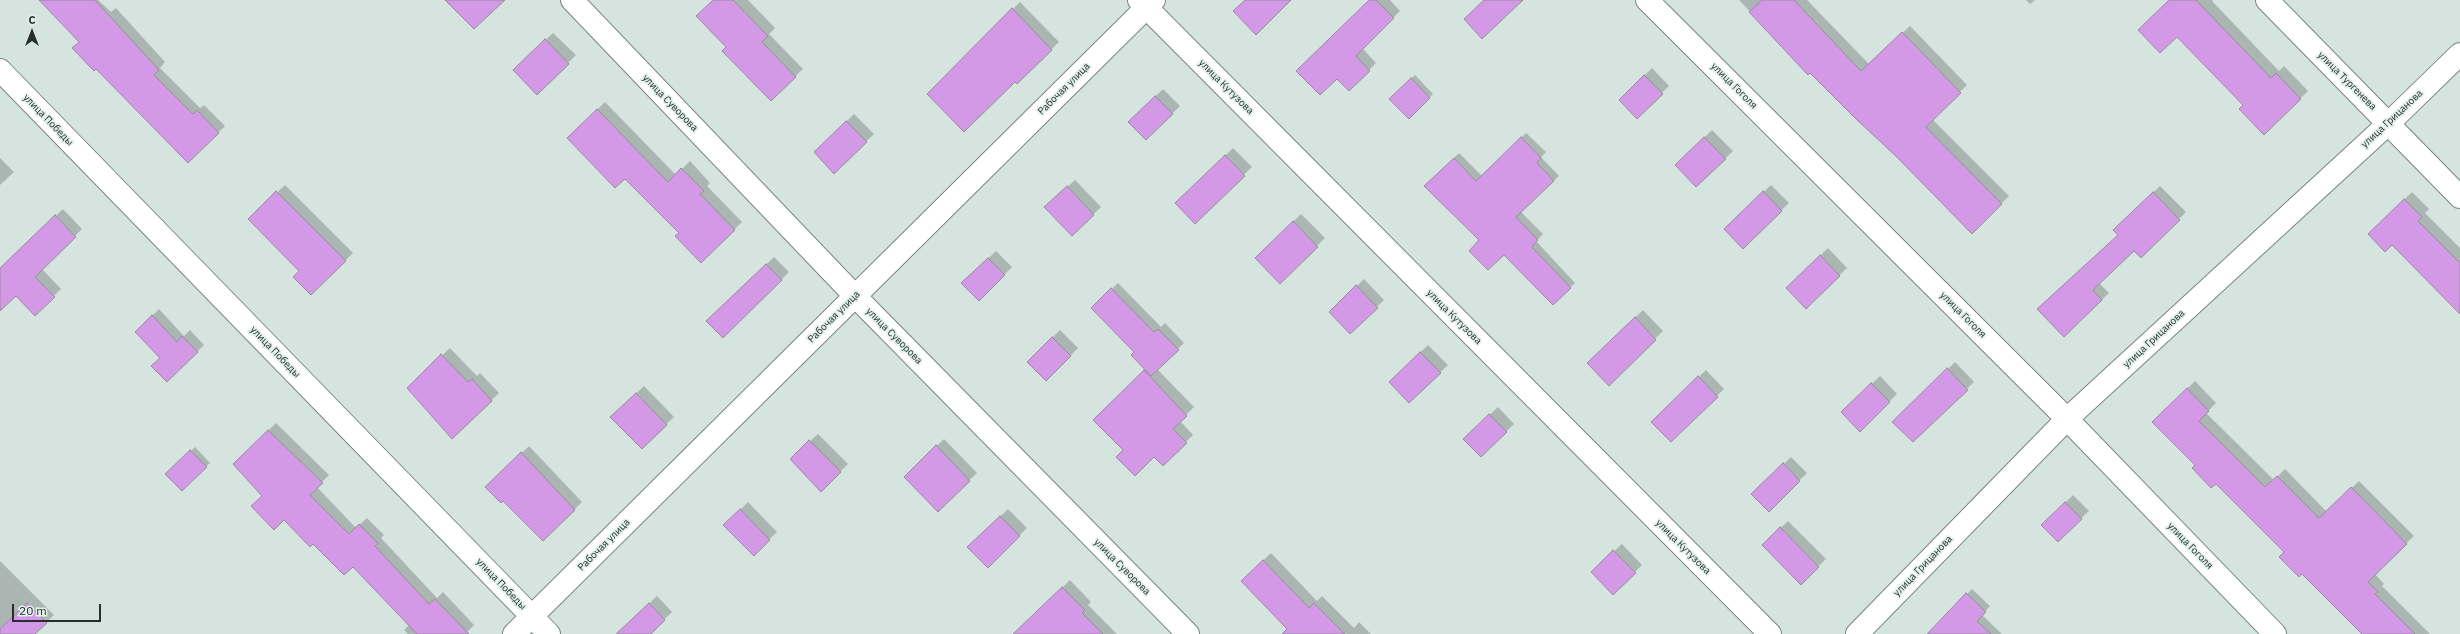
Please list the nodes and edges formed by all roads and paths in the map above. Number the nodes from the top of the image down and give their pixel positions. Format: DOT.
graph roads {
  1 [pos="572,0"];
  2 [pos="1648,0"];
  3 [pos="2267,0"];
  4 [pos="1146,2"];
  5 [pos="2460,54"];
  6 [pos="0,70"];
  7 [pos="2389,123"];
  8 [pos="2460,197"];
  9 [pos="855,296"];
  10 [pos="2067,419"];
  11 [pos="532,616"];
  12 [pos="514,634"];
  13 [pos="549,634"];
  14 [pos="1188,634"];
  15 [pos="1770,634"];
  16 [pos="1857,634"];
  17 [pos="2275,634"];
  1 -- 9 [label="street, улица Суворова"];
  2 -- 10 [label="street, улица Гоголя"];
  3 -- 7 [label="street, улица Тургенева"];
  4 -- 9 [label="street, Рабочая улица"];
  4 -- 15 [label="street, улица Кутузова"];
  5 -- 7 [label="street, улица Грицанова"];
  6 -- 11 [label="street, улица Победы"];
  7 -- 8 [label="street, улица Тургенева"];
  7 -- 10 [label="street, улица Грицанова"];
  9 -- 11 [label="street, Рабочая улица"];
  9 -- 14 [label="street, улица Суворова"];
  10 -- 16 [label="street, улица Грицанова"];
  10 -- 17 [label="street, улица Гоголя"];
  11 -- 12 [label="street, Рабочая улица"];
  11 -- 13 [label="street, улица Победы"];
}
